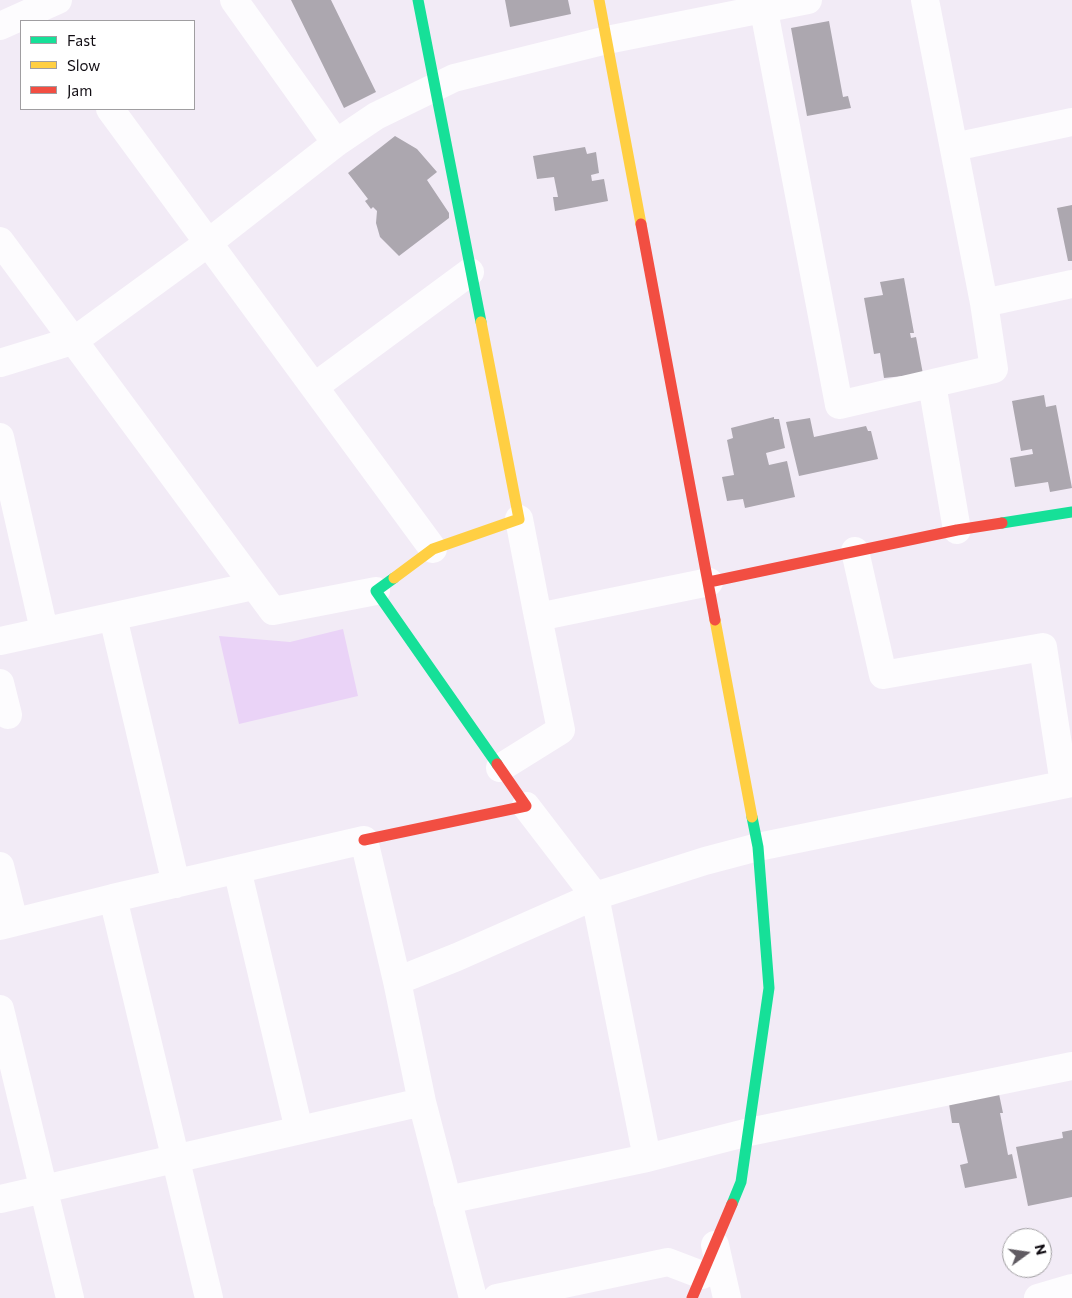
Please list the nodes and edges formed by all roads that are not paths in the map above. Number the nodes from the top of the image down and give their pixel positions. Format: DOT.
graph roads {
  1 [pos="234,0"];
  2 [pos="418,0"];
  3 [pos="599,0"];
  4 [pos="808,0"];
  5 [pos="925,0"];
  6 [pos="763,5"];
  7 [pos="47,10"];
  8 [pos="0,26"];
  9 [pos="607,40"];
  10 [pos="433,88"];
  11 [pos="111,110"];
  12 [pos="1072,122"];
  13 [pos="336,143"];
  14 [pos="954,148"];
  15 [pos="0,241"];
  16 [pos="208,243"];
  17 [pos="470,272"];
  18 [pos="1072,284"];
  19 [pos="984,303"];
  20 [pos="75,340"];
  21 [pos="0,364"];
  22 [pos="932,384"];
  23 [pos="314,387"];
  24 [pos="0,437"];
  25 [pos="1072,512"];
  26 [pos="519,519"];
  27 [pos="957,530"];
  28 [pos="433,549"];
  29 [pos="855,552"];
  30 [pos="709,582"];
  31 [pos="253,586"];
  32 [pos="376,591"];
  33 [pos="113,617"];
  34 [pos="538,617"];
  35 [pos="44,630"];
  36 [pos="0,641"];
  37 [pos="0,683"];
  38 [pos="8,715"];
  39 [pos="500,768"];
  40 [pos="1068,784"];
  41 [pos="526,806"];
  42 [pos="364,840"];
  43 [pos="758,847"];
  44 [pos="0,866"];
  45 [pos="237,869"];
  46 [pos="176,884"];
  47 [pos="595,896"];
  48 [pos="113,898"];
  49 [pos="7,924"];
  50 [pos="397,981"];
  51 [pos="0,1009"];
  52 [pos="1072,1066"];
  53 [pos="422,1102"];
  54 [pos="299,1130"];
  55 [pos="749,1132"];
  56 [pos="647,1158"];
  57 [pos="176,1159"];
  58 [pos="44,1190"];
  59 [pos="0,1200"];
  60 [pos="447,1200"];
  61 [pos="715,1245"];
  62 [pos="697,1286"];
  63 [pos="1072,1288"];
  64 [pos="70,1298"];
  65 [pos="209,1298"];
  66 [pos="473,1298"];
  67 [pos="497,1298"];
  68 [pos="727,1298"];
  69 [pos="1038,1298"];
  1 -- 13 [label="street"];
  2 -- 10 [label="street"];
  3 -- 9 [label="street"];
  4 -- 6 [label="street"];
  5 -- 14 [label="street"];
  6 -- 9 [label="street"];
  6 -- 22 [label="street"];
  7 -- 8 [label="street"];
  9 -- 10 [label="street"];
  9 -- 30 [label="street"];
  10 -- 13 [label="street"];
  10 -- 17 [label="street"];
  11 -- 16 [label="street"];
  12 -- 14 [label="street"];
  13 -- 16 [label="street"];
  14 -- 19 [label="street"];
  15 -- 20 [label="street"];
  16 -- 20 [label="street"];
  16 -- 23 [label="street"];
  17 -- 23 [label="street"];
  17 -- 26 [label="street"];
  18 -- 19 [label="street"];
  19 -- 22 [label="street"];
  20 -- 21 [label="street"];
  20 -- 31 [label="street"];
  22 -- 27 [label="street"];
  23 -- 28 [label="street"];
  24 -- 35 [label="street"];
  25 -- 27 [label="street"];
  26 -- 28 [label="street"];
  26 -- 34 [label="street"];
  27 -- 29 [label="street"];
  28 -- 32 [label="street"];
  29 -- 30 [label="street"];
  29 -- 40 [label="street"];
  30 -- 34 [label="street"];
  30 -- 43 [label="street"];
  31 -- 32 [label="street"];
  31 -- 33 [label="street"];
  32 -- 39 [label="street"];
  33 -- 35 [label="street"];
  33 -- 46 [label="street"];
  34 -- 39 [label="street"];
  35 -- 36 [label="street"];
  37 -- 38 [label="street"];
  39 -- 41 [label="street"];
  40 -- 43 [label="street"];
  41 -- 42 [label="street"];
  41 -- 47 [label="street"];
  42 -- 45 [label="street"];
  42 -- 50 [label="street"];
  43 -- 47 [label="street"];
  43 -- 55 [label="street"];
  44 -- 49 [label="street"];
  45 -- 46 [label="street"];
  45 -- 54 [label="street"];
  46 -- 48 [label="street"];
  47 -- 50 [label="street"];
  47 -- 56 [label="street"];
  48 -- 49 [label="street"];
  48 -- 57 [label="street"];
  50 -- 53 [label="street"];
  51 -- 58 [label="street"];
  52 -- 55 [label="street"];
  53 -- 54 [label="street"];
  53 -- 60 [label="street"];
  54 -- 57 [label="street"];
  55 -- 56 [label="street"];
  55 -- 61 [label="street"];
  56 -- 60 [label="street"];
  57 -- 58 [label="street"];
  57 -- 65 [label="street"];
  58 -- 59 [label="street"];
  58 -- 64 [label="street"];
  60 -- 66 [label="street"];
  61 -- 62 [label="street"];
  61 -- 68 [label="street"];
  62 -- 67 [label="street"];
  63 -- 69 [label="street"];
}
